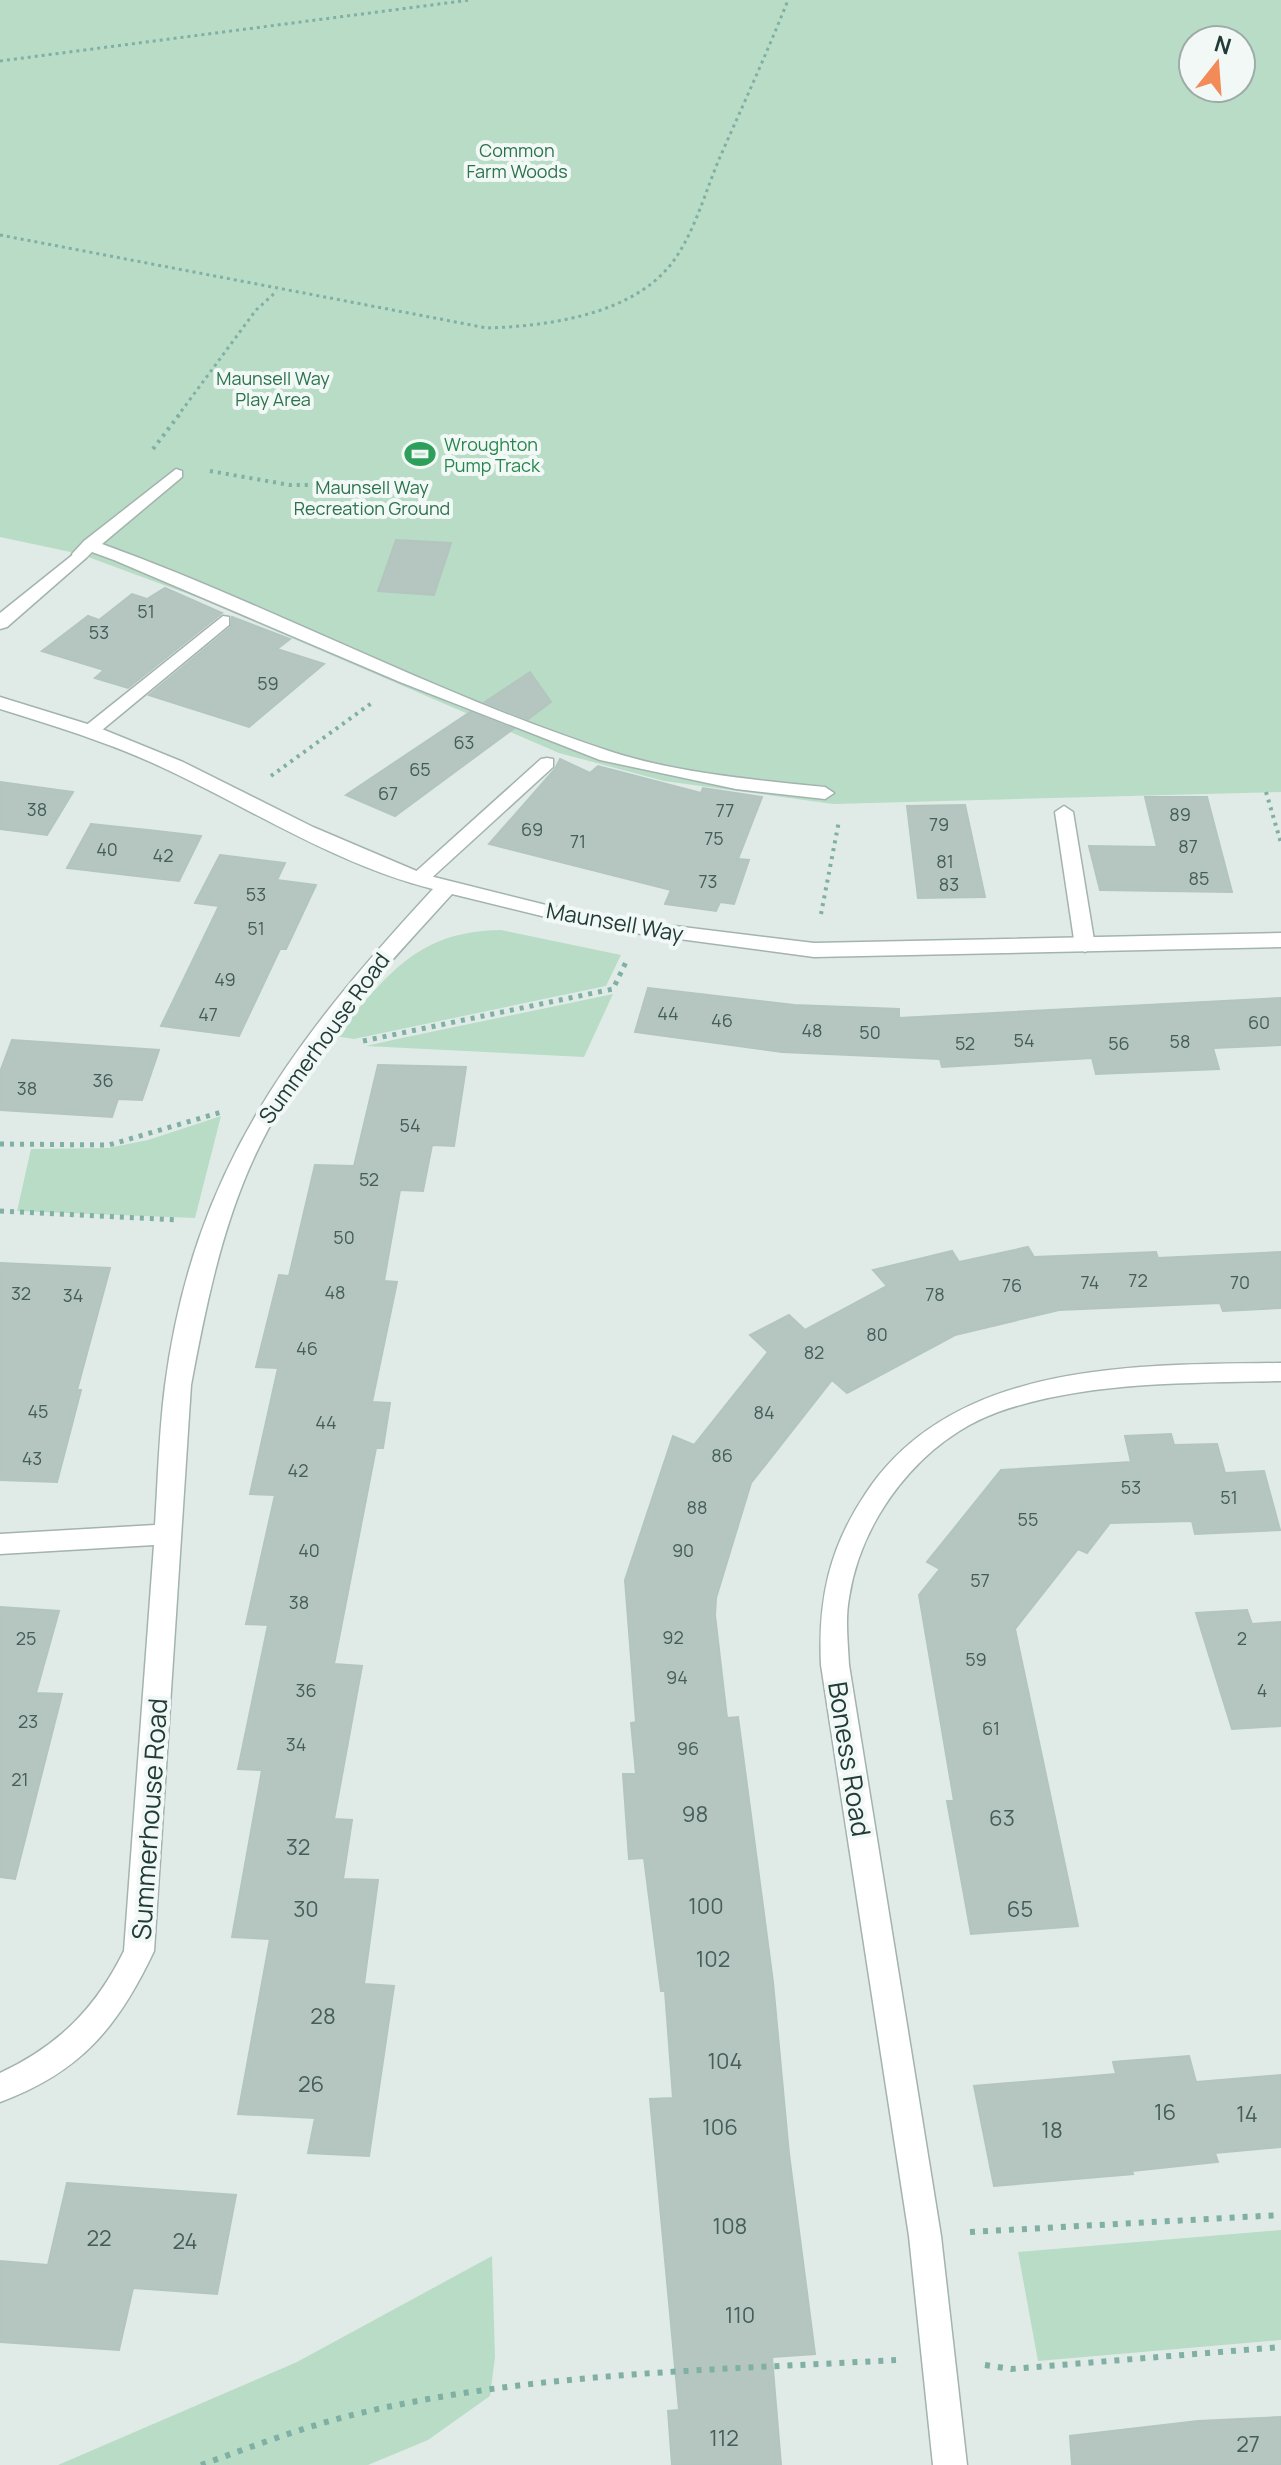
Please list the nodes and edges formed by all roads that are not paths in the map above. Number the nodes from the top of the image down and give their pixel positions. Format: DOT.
graph roads {
  1 [pos="176,474"];
  2 [pos="85,549"];
  3 [pos="223,621"];
  4 [pos="0,623"];
  5 [pos="0,703"];
  6 [pos="90,731"];
  7 [pos="547,763"];
  8 [pos="825,793"];
  9 [pos="1064,812"];
  10 [pos="419,879"];
  11 [pos="446,887"];
  12 [pos="1281,940"];
  13 [pos="1085,946"];
  14 [pos="1281,1372"];
  15 [pos="170,1534"];
  16 [pos="0,1544"];
  17 [pos="0,2088"];
  18 [pos="950,2465"];
  1 -- 2 [label="lane"];
  2 -- 4 [label="street"];
  2 -- 8 [label="lane"];
  3 -- 6 [label="lane"];
  5 -- 6 [label="street, Maunsell Way"];
  6 -- 10 [label="street, Maunsell Way"];
  7 -- 10 [label="lane"];
  9 -- 13 [label="lane"];
  10 -- 11 [label="street, Maunsell Way"];
  11 -- 13 [label="street, Maunsell Way"];
  11 -- 15 [label="street, Summerhouse Road"];
  12 -- 13 [label="street, Maunsell Way"];
  14 -- 18 [label="street, Boness Road"];
  15 -- 16 [label="street"];
  15 -- 17 [label="street, Summerhouse Road"];
}
